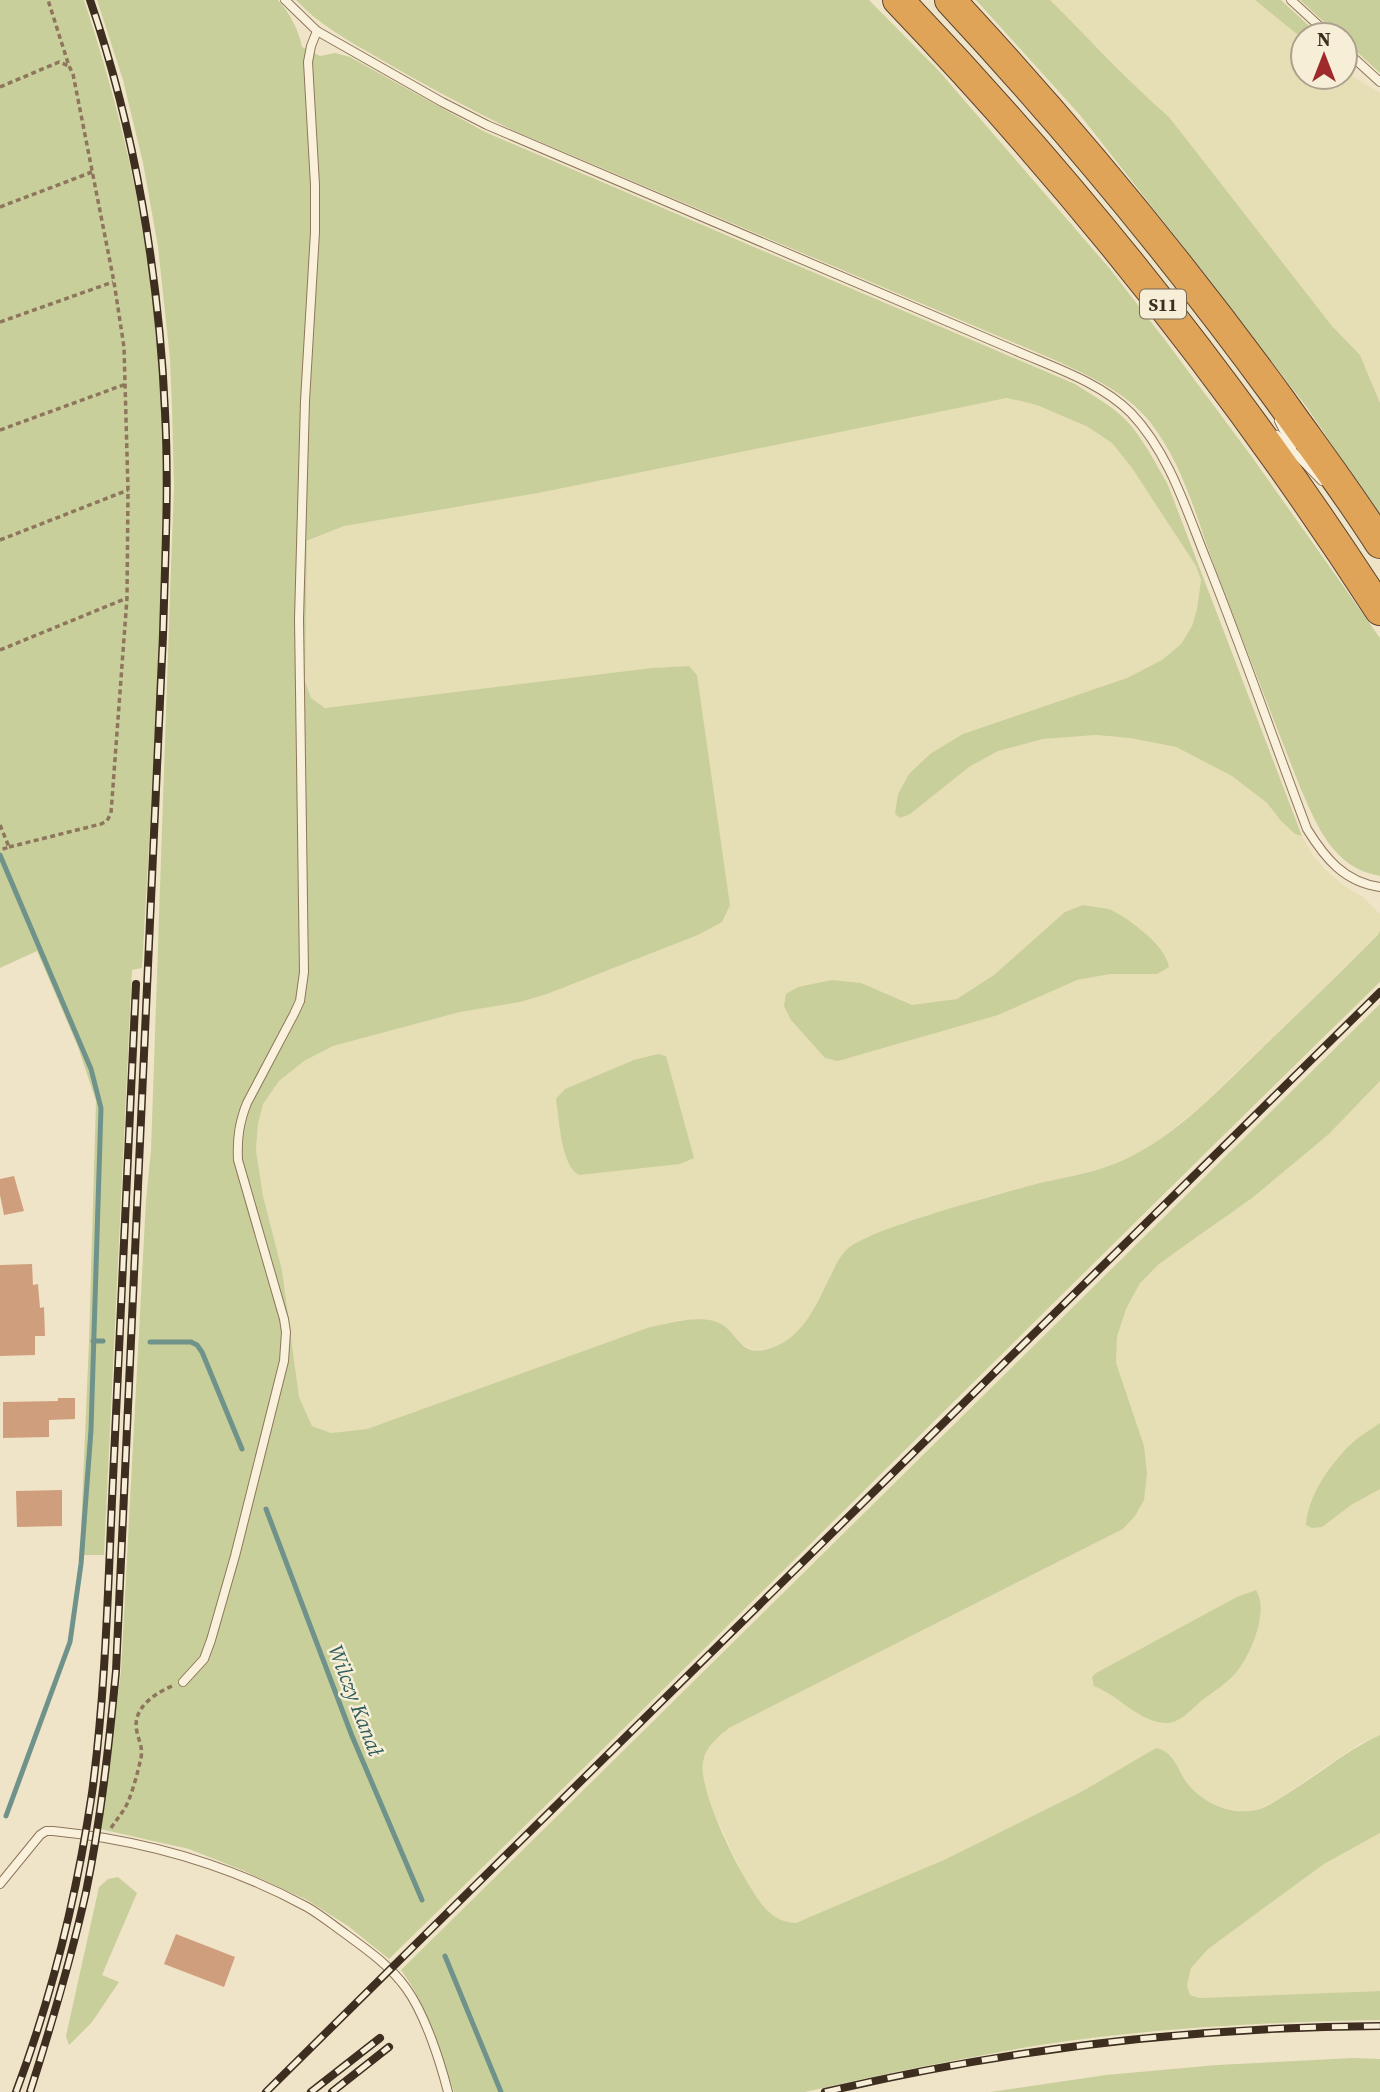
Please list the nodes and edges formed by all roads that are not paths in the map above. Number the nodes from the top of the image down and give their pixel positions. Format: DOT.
graph roads {
  1 [pos="285,0"];
  2 [pos="950,0"];
  3 [pos="1291,0"];
  4 [pos="903,7"];
  5 [pos="1314,21"];
  6 [pos="317,31"];
  7 [pos="1359,63"];
  8 [pos="1380,82"];
  9 [pos="1245,352"];
  10 [pos="1216,373"];
  11 [pos="1267,397"];
  12 [pos="1273,409"];
  13 [pos="1260,418"];
  14 [pos="1269,427"];
  15 [pos="1295,454"];
  16 [pos="1307,479"];
  17 [pos="1331,490"];
  18 [pos="1339,499"];
  19 [pos="1319,504"];
  20 [pos="1378,540"];
  21 [pos="1344,554"];
  22 [pos="1380,610"];
  23 [pos="1380,887"];
  24 [pos="183,1682"];
  25 [pos="0,1884"];
  26 [pos="448,2092"];
  1 -- 6 [label="lane"];
  2 -- 9 [label="highway, S11"];
  3 -- 5 [label="lane"];
  4 -- 10 [label="highway, S11"];
  6 -- 23 [label="lane"];
  6 -- 24 [label="lane"];
  7 -- 8 [label="lane"];
  9 -- 11 [label="lane"];
  9 -- 20 [label="highway, S11"];
  10 -- 13 [label="lane"];
  10 -- 21 [label="highway, S11"];
  12 -- 15 [label="lane"];
  14 -- 15 [label="lane"];
  15 -- 16 [label="lane"];
  15 -- 17 [label="lane"];
  18 -- 20 [label="lane"];
  19 -- 21 [label="lane"];
  21 -- 22 [label="highway, S11"];
  25 -- 26 [label="lane"];
}
